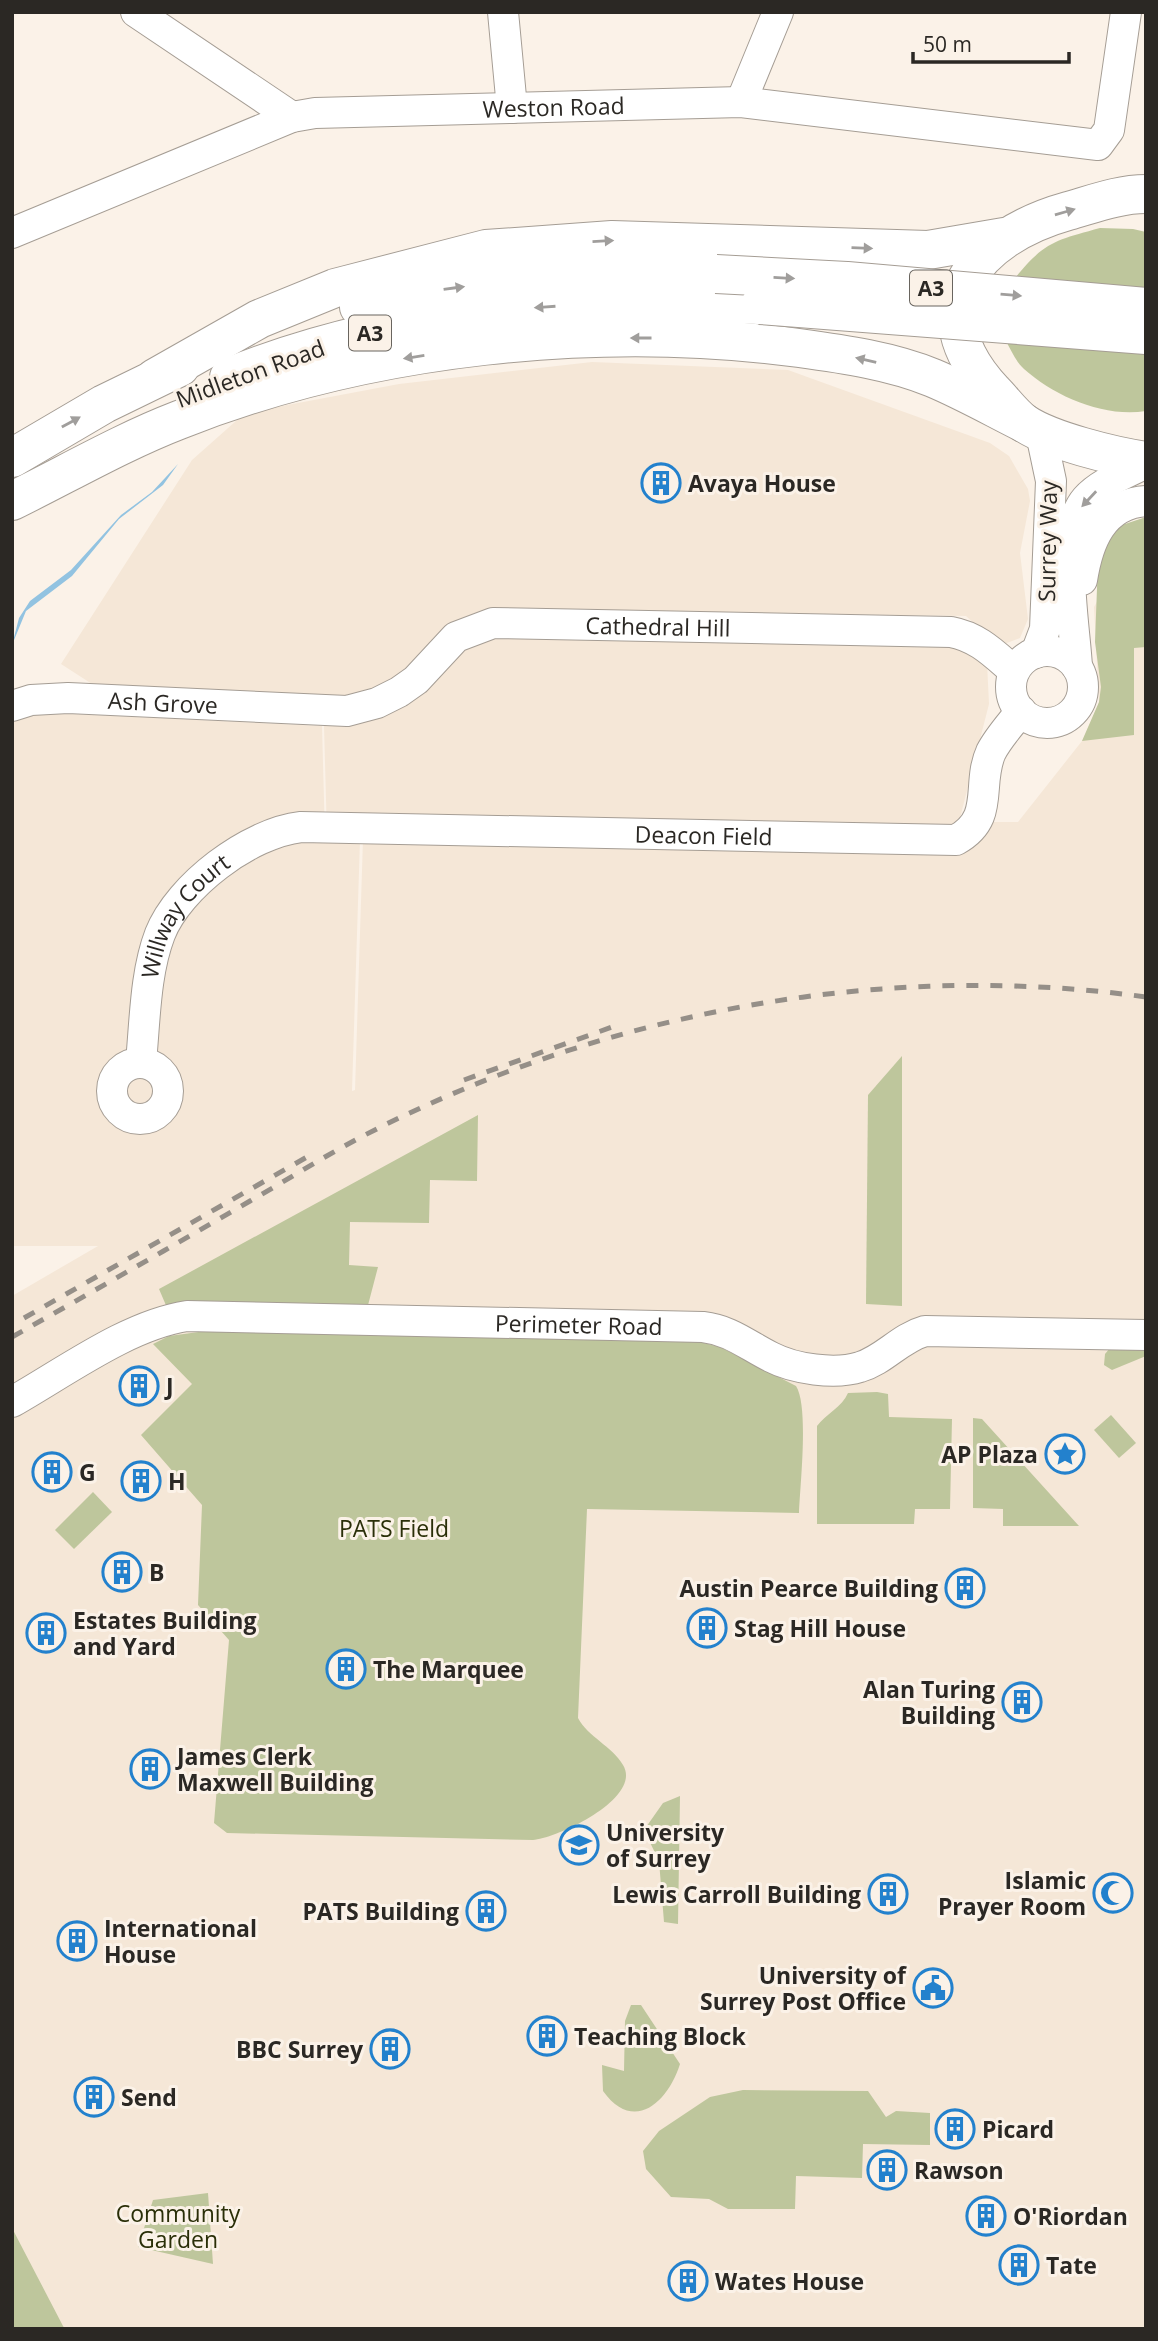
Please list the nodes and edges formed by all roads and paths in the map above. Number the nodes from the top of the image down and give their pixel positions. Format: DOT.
graph roads {
  1 [pos="136,12"];
  2 [pos="503,12"];
  3 [pos="778,12"];
  4 [pos="1126,12"];
  5 [pos="741,102"];
  6 [pos="512,107"];
  7 [pos="292,117"];
  8 [pos="1140,192"];
  9 [pos="12,233"];
  10 [pos="1004,237"];
  11 [pos="1146,307"];
  12 [pos="1146,335"];
  13 [pos="155,378"];
  14 [pos="1032,426"];
  15 [pos="12,458"];
  16 [pos="1146,462"];
  17 [pos="12,491"];
  18 [pos="12,501"];
  19 [pos="1146,501"];
  20 [pos="1075,618"];
  21 [pos="1025,662"];
  22 [pos="1077,667"];
  23 [pos="12,706"];
  24 [pos="316,712"];
  25 [pos="1021,712"];
  26 [pos="301,827"];
  27 [pos="141,1062"];
  28 [pos="1146,1335"];
  29 [pos="12,1402"];
  1 -- 7 [label="street"];
  2 -- 6 [label="street"];
  3 -- 5 [label="street"];
  4 -- 5 [label="street, Weston Road"];
  5 -- 6 [label="street, Weston Road"];
  6 -- 7 [label="street, Weston Road"];
  7 -- 9 [label="street, Weston Road"];
  10 -- 8 [label="main road, one-way"];
  13 -- 10 [label="main road, one-way"];
  10 -- 14 [label="main road"];
  13 -- 11 [label="main road, Midleton Road / A3, one-way, bridge"];
  12 -- 17 [label="main road, Midleton Road / A3, one-way, bridge"];
  15 -- 13 [label="main road, Midleton Road / A3, one-way"];
  14 -- 16 [label="main road"];
  14 -- 18 [label="main road, one-way"];
  14 -- 21 [label="street, Surrey Way"];
  16 -- 20 [label="street, Surrey Way, one-way"];
  19 -- 20 [label="street, Surrey Way"];
  20 -- 22 [label="street, Surrey Way"];
  21 -- 22 [label="street"];
  21 -- 24 [label="street, Cathedral Hill"];
  21 -- 25 [label="street"];
  22 -- 25 [label="street"];
  23 -- 24 [label="street, Ash Grove"];
  25 -- 26 [label="street, Deacon Field"];
  26 -- 27 [label="street, Willway Court"];
  28 -- 29 [label="street, Perimeter Road"];
}
